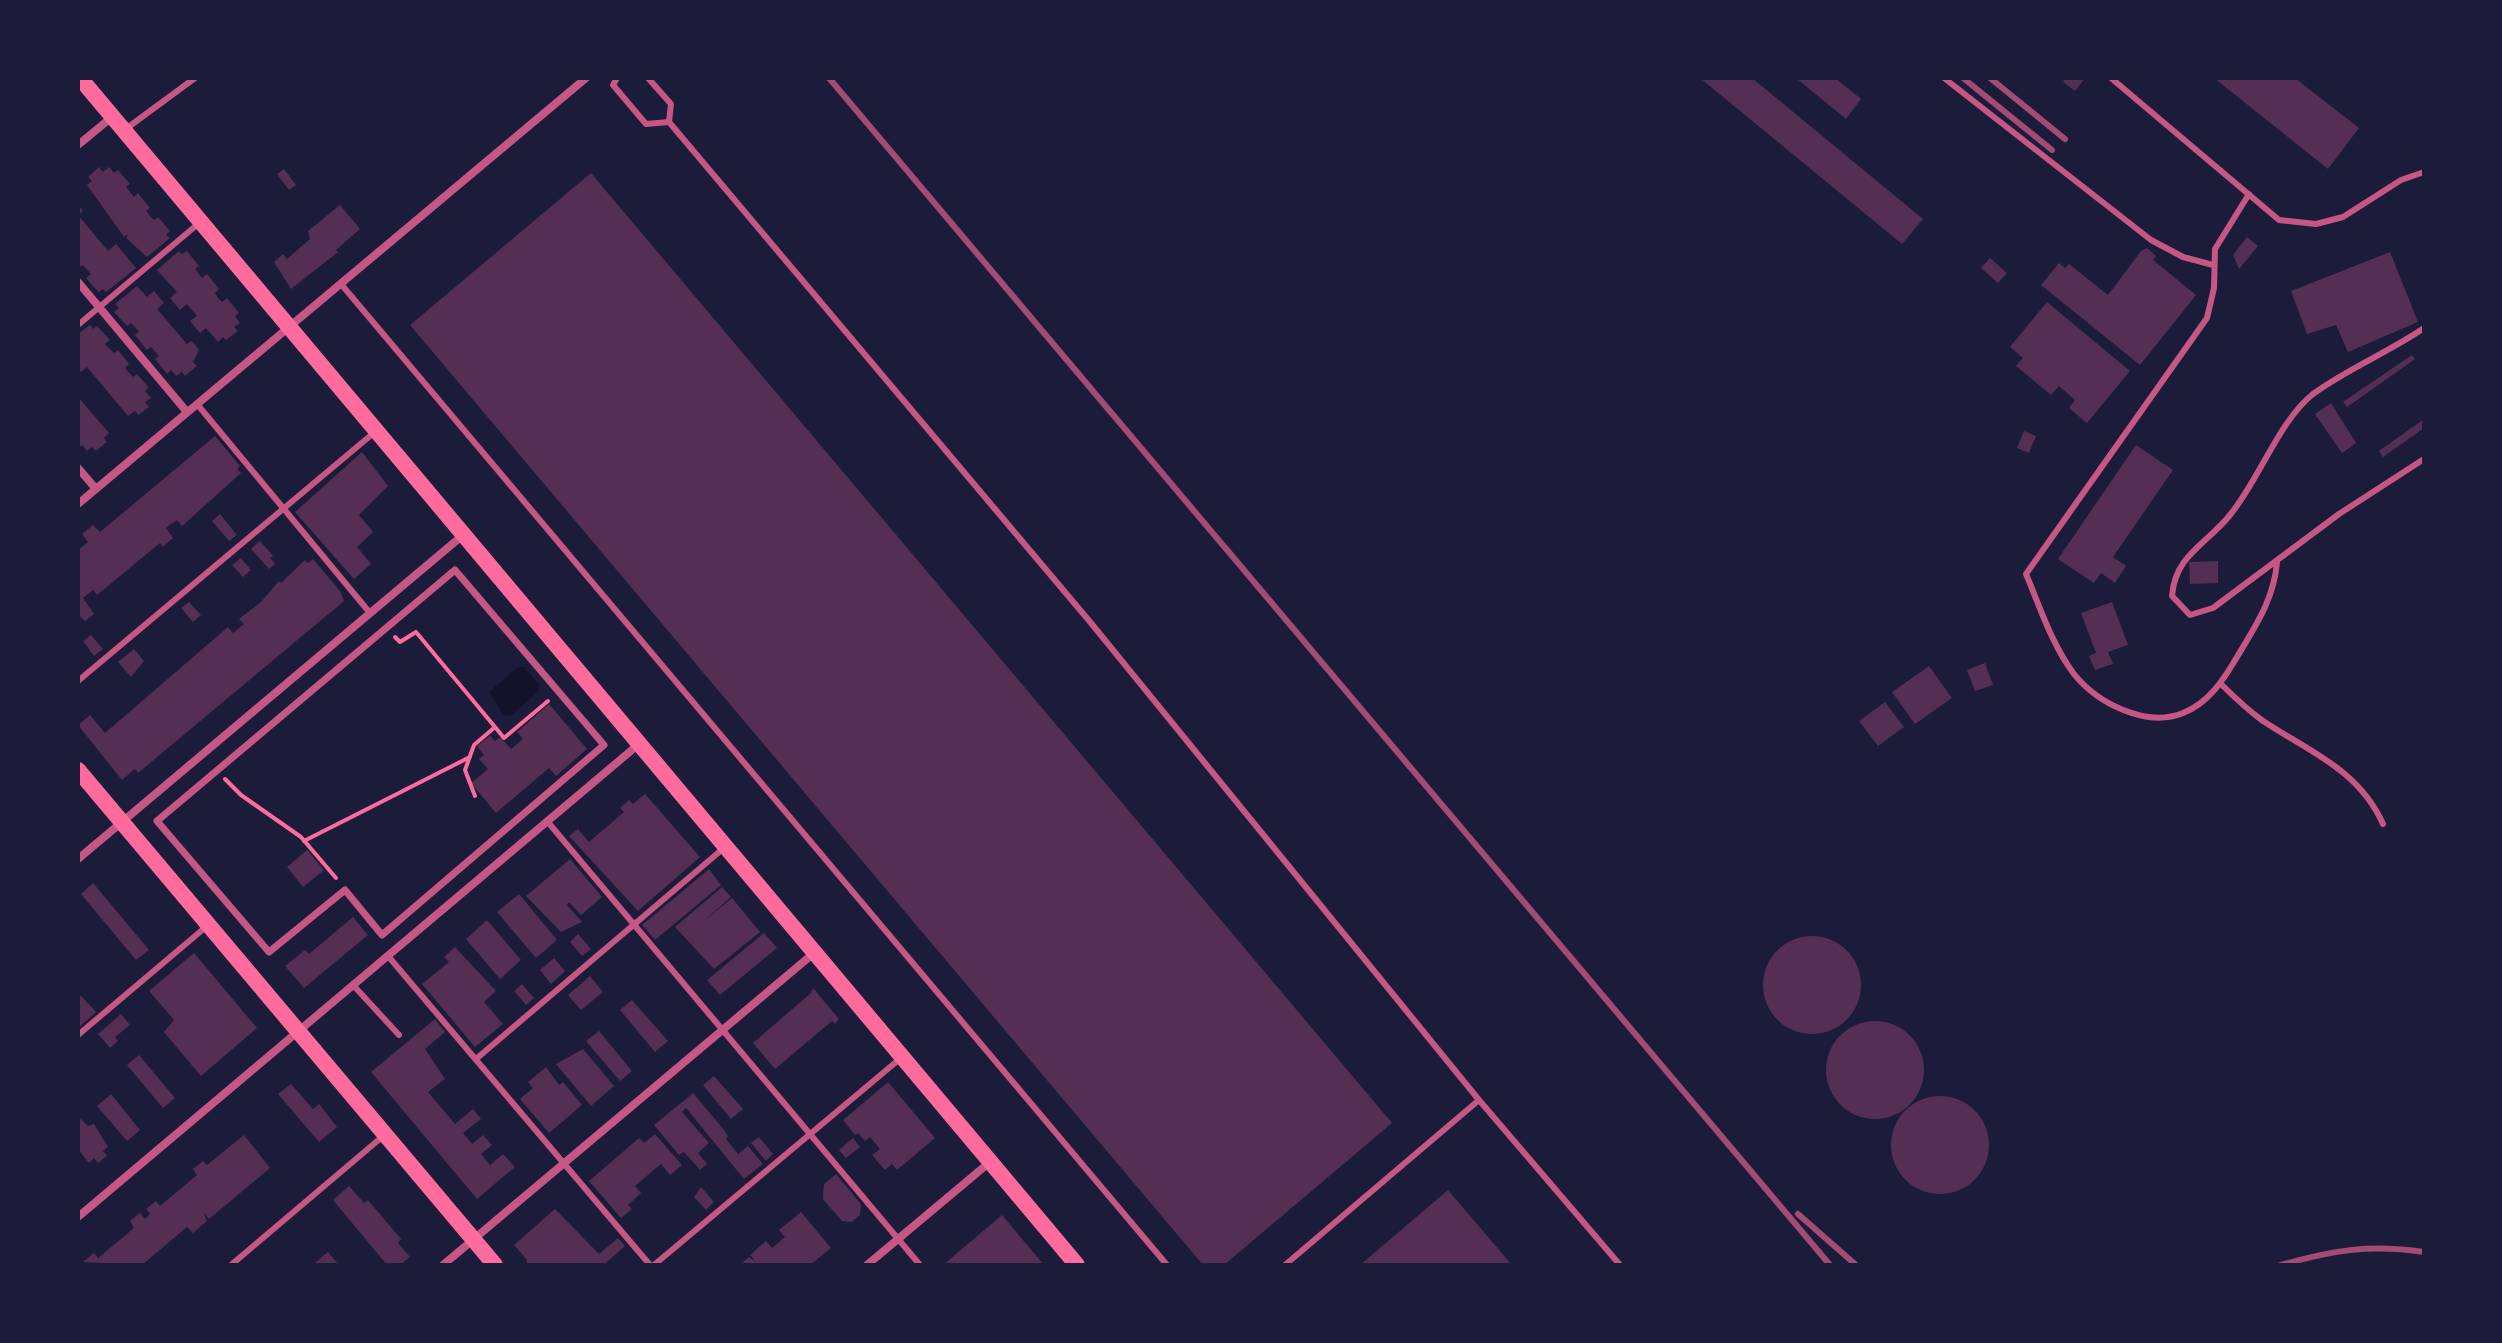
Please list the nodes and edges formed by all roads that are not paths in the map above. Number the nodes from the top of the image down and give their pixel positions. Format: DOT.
graph roads {
  1 [pos="80,78"];
  2 [pos="195,78"];
  3 [pos="586,78"];
  4 [pos="617,78"];
  5 [pos="648,78"];
  6 [pos="1944,78"];
  7 [pos="2111,78"];
  8 [pos="112,116"];
  9 [pos="669,122"];
  10 [pos="124,130"];
  11 [pos="78,145"];
  12 [pos="2424,172"];
  13 [pos="2249,194"];
  14 [pos="201,222"];
  15 [pos="2213,265"];
  16 [pos="78,282"];
  17 [pos="341,284"];
  18 [pos="99,307"];
  19 [pos="78,325"];
  20 [pos="289,327"];
  21 [pos="2424,328"];
  22 [pos="197,404"];
  23 [pos="187,412"];
  24 [pos="376,431"];
  25 [pos="2424,459"];
  26 [pos="78,468"];
  27 [pos="96,489"];
  28 [pos="78,504"];
  29 [pos="284,508"];
  30 [pos="463,534"];
  31 [pos="2277,562"];
  32 [pos="370,613"];
  33 [pos="78,681"];
  34 [pos="2221,684"];
  35 [pos="559,692"];
  36 [pos="639,744"];
  37 [pos="78,770"];
  38 [pos="547,821"];
  39 [pos="122,822"];
  40 [pos="2383,824"];
  41 [pos="725,847"];
  42 [pos="78,859"];
  43 [pos="208,925"];
  44 [pos="634,925"];
  45 [pos="814,953"];
  46 [pos="388,956"];
  47 [pos="353,985"];
  48 [pos="722,1030"];
  49 [pos="298,1031"];
  50 [pos="78,1035"];
  51 [pos="399,1035"];
  52 [pos="902,1057"];
  53 [pos="476,1059"];
  54 [pos="1479,1100"];
  55 [pos="385,1134"];
  56 [pos="810,1134"];
  57 [pos="990,1162"];
  58 [pos="564,1163"];
  59 [pos="78,1217"];
  60 [pos="474,1239"];
  61 [pos="898,1239"];
  62 [pos="1075,1264"];
  63 [pos="231,1265"];
  64 [pos="443,1265"];
  65 [pos="495,1265"];
  66 [pos="652,1265"];
  67 [pos="867,1265"];
  68 [pos="920,1265"];
  69 [pos="1167,1265"];
  70 [pos="1285,1265"];
  71 [pos="1620,1265"];
  1 -- 8 [label="main road"];
  2 -- 10 [label="lane"];
  3 -- 17 [label="street"];
  4 -- 9 [label="lane"];
  5 -- 9 [label="lane"];
  6 -- 15 [label="lane"];
  7 -- 13 [label="lane"];
  8 -- 10 [label="main road"];
  8 -- 11 [label="street"];
  9 -- 54 [label="lane"];
  10 -- 14 [label="main road"];
  12 -- 13 [label="lane"];
  13 -- 15 [label="lane"];
  14 -- 18 [label="lane"];
  14 -- 20 [label="main road"];
  15 -- 34 [label="lane"];
  16 -- 18 [label="street"];
  17 -- 20 [label="street"];
  17 -- 69 [label="lane"];
  18 -- 19 [label="lane"];
  18 -- 23 [label="street"];
  20 -- 22 [label="street"];
  20 -- 24 [label="main road"];
  21 -- 31 [label="lane"];
  22 -- 23 [label="street"];
  22 -- 29 [label="lane"];
  23 -- 27 [label="street"];
  24 -- 29 [label="lane"];
  24 -- 30 [label="main road"];
  25 -- 31 [label="lane"];
  26 -- 27 [label="street"];
  27 -- 28 [label="street"];
  29 -- 32 [label="lane"];
  29 -- 33 [label="lane"];
  30 -- 32 [label="street"];
  30 -- 36 [label="main road"];
  31 -- 34 [label="lane"];
  32 -- 39 [label="street"];
  34 -- 40 [label="lane"];
  35 -- 35 [label="street"];
  36 -- 38 [label="street"];
  36 -- 41 [label="main road"];
  37 -- 39 [label="main road"];
  38 -- 44 [label="lane"];
  38 -- 46 [label="street"];
  39 -- 42 [label="street"];
  39 -- 43 [label="main road"];
  41 -- 44 [label="lane"];
  41 -- 45 [label="main road"];
  43 -- 49 [label="main road"];
  43 -- 50 [label="lane"];
  44 -- 48 [label="lane"];
  44 -- 53 [label="lane"];
  45 -- 48 [label="street"];
  45 -- 52 [label="main road"];
  46 -- 47 [label="street"];
  46 -- 53 [label="lane"];
  47 -- 49 [label="street"];
  47 -- 51 [label="lane"];
  48 -- 56 [label="lane"];
  48 -- 58 [label="street"];
  49 -- 55 [label="main road"];
  49 -- 59 [label="street"];
  52 -- 56 [label="lane"];
  52 -- 57 [label="main road"];
  53 -- 58 [label="lane"];
  54 -- 70 [label="lane"];
  54 -- 71 [label="lane"];
  55 -- 60 [label="main road"];
  55 -- 63 [label="lane"];
  56 -- 61 [label="lane"];
  56 -- 66 [label="lane"];
  57 -- 61 [label="street"];
  57 -- 62 [label="main road"];
  58 -- 60 [label="street"];
  58 -- 66 [label="lane"];
  60 -- 64 [label="street"];
  60 -- 65 [label="main road"];
  61 -- 67 [label="street"];
  61 -- 68 [label="lane"];
}
